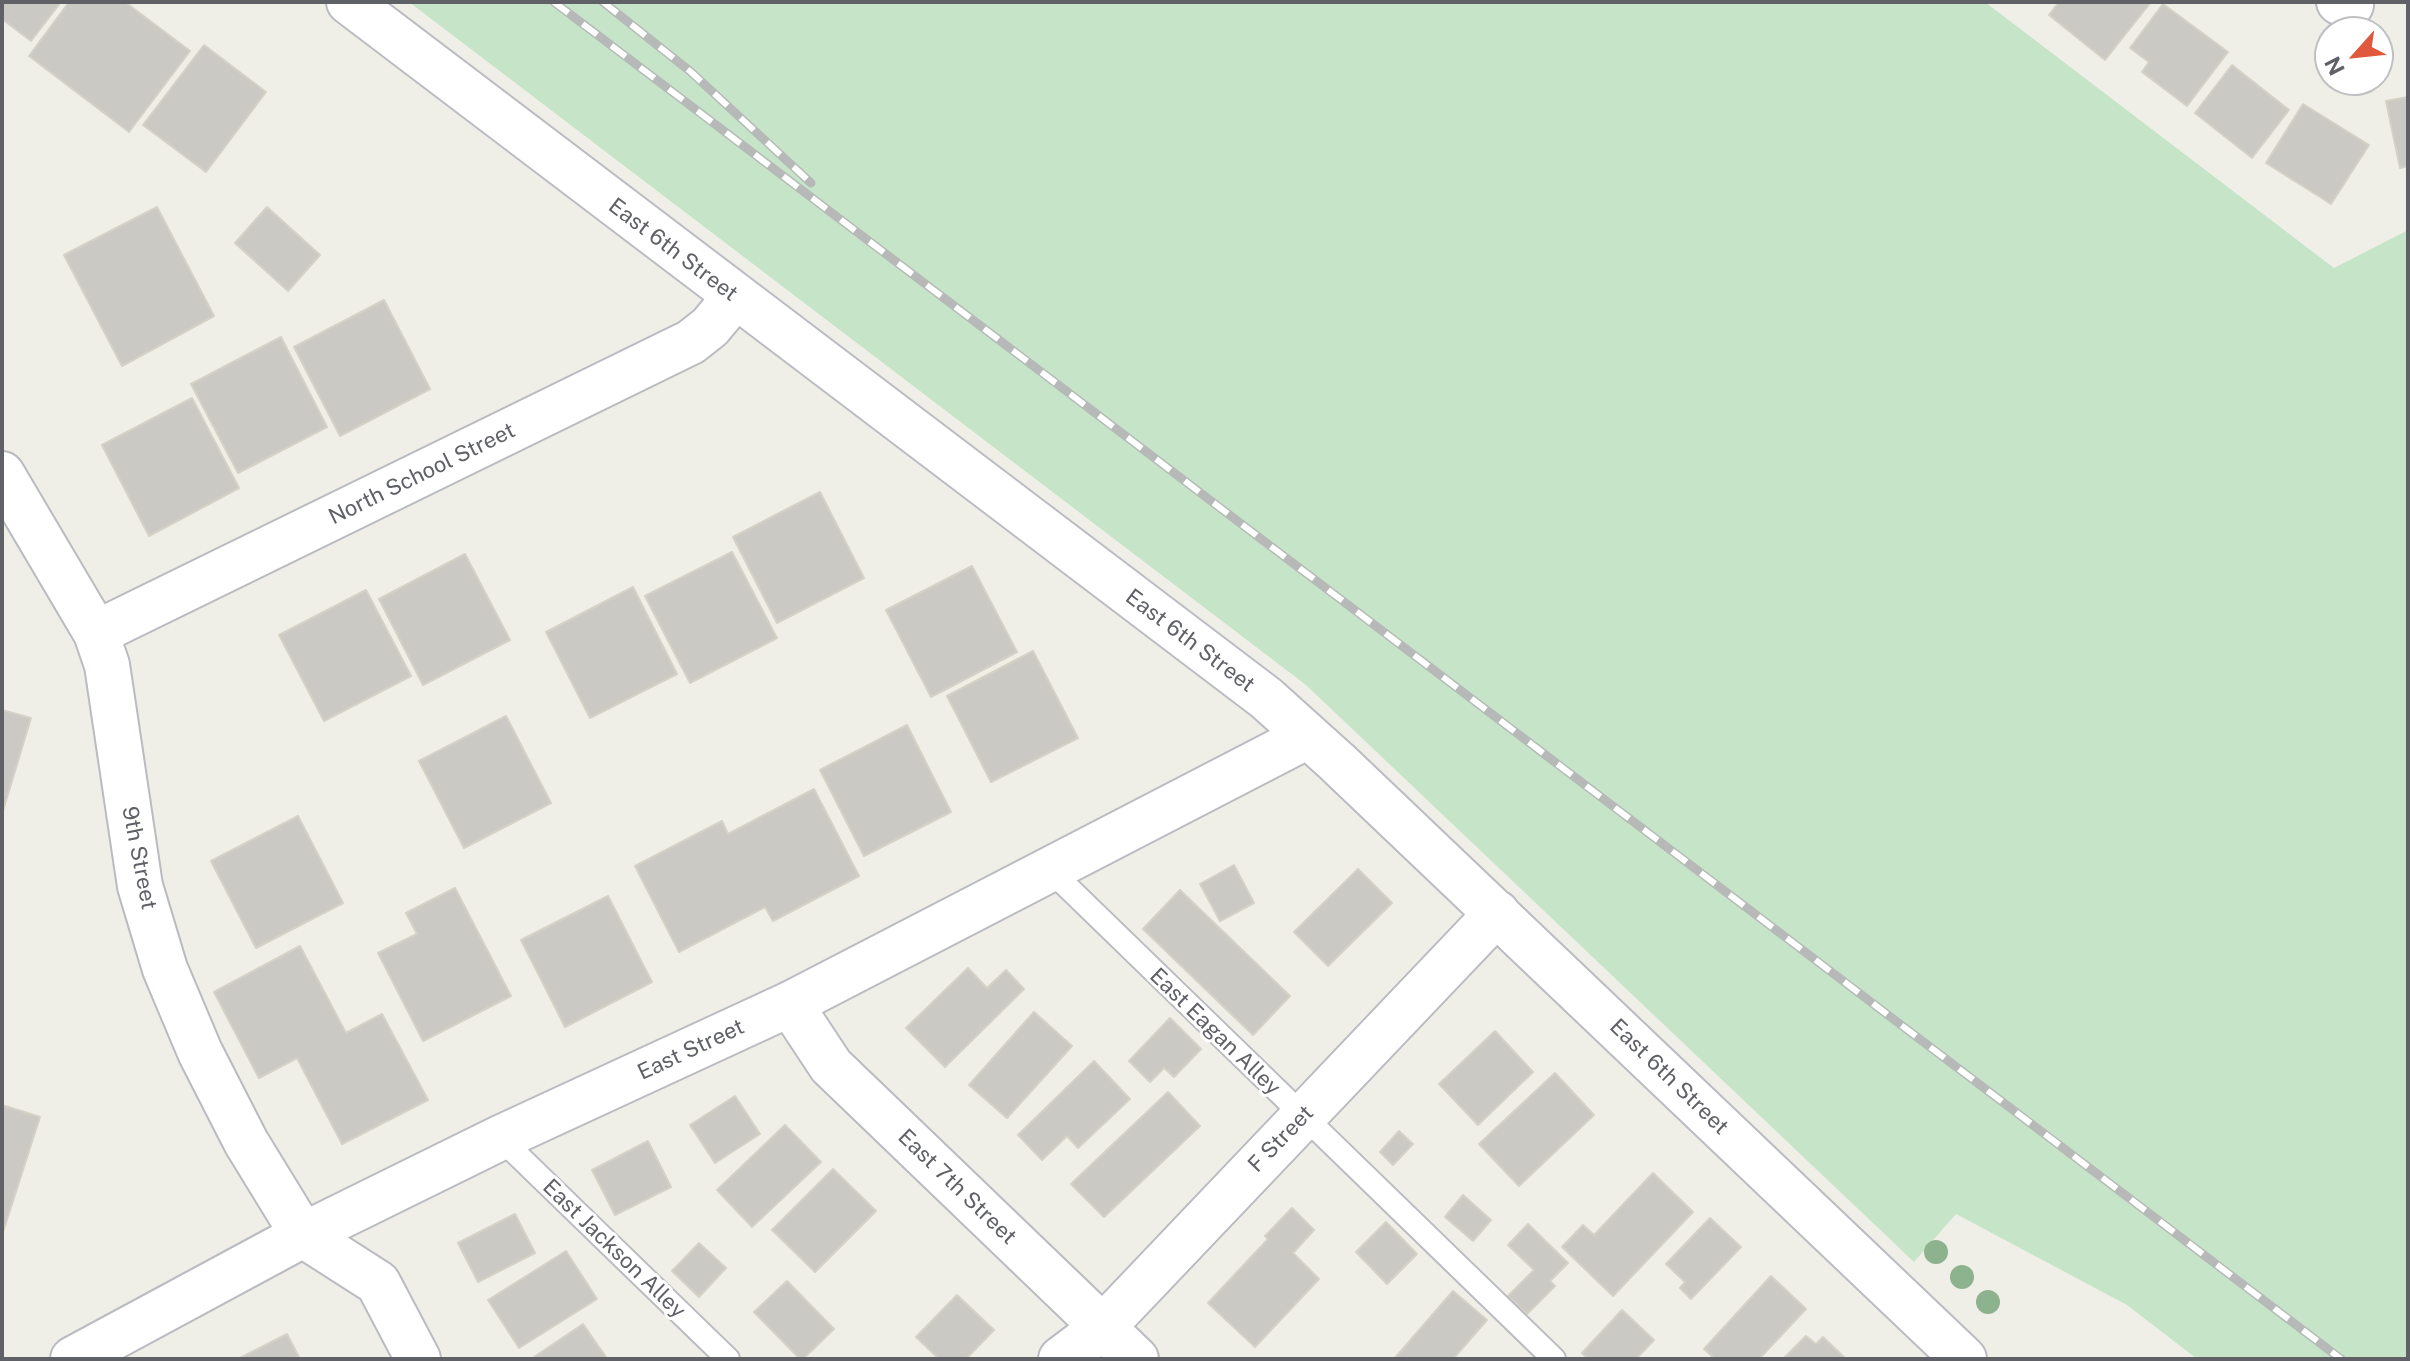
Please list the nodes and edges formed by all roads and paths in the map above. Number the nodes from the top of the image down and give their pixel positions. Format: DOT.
graph roads {
  1 [pos="349,2"];
  2 [pos="735,297"];
  3 [pos="3,478"];
  4 [pos="96,633"];
  5 [pos="1308,736"];
  6 [pos="1050,870"];
  7 [pos="1497,913"];
  8 [pos="790,1004"];
  9 [pos="1302,1117"];
  10 [pos="500,1138"];
  11 [pos="303,1235"];
  12 [pos="1102,1328"];
  13 [pos="73,1359"];
  14 [pos="418,1359"];
  15 [pos="728,1359"];
  16 [pos="1061,1359"];
  17 [pos="1136,1359"];
  18 [pos="1554,1359"];
  19 [pos="1964,1359"];
  1 -- 2 [label="street, East 6th Street"];
  2 -- 4 [label="street, North School Street"];
  2 -- 5 [label="street, East 6th Street"];
  3 -- 4 [label="street, 9th Street"];
  4 -- 11 [label="street, 9th Street"];
  5 -- 6 [label="street, East Street"];
  5 -- 7 [label="street, East 6th Street"];
  6 -- 8 [label="street, East Street"];
  6 -- 9 [label="lane, East Eagan Alley"];
  7 -- 9 [label="street, F Street"];
  7 -- 19 [label="street, East 6th Street"];
  8 -- 10 [label="street, East Street"];
  8 -- 12 [label="street, East 7th Street"];
  9 -- 12 [label="street, F Street"];
  9 -- 18 [label="lane, East Eagan Alley"];
  10 -- 11 [label="street, East Street"];
  10 -- 15 [label="lane, East Jackson Alley"];
  11 -- 13 [label="street, East Street"];
  11 -- 14 [label="street"];
  12 -- 16 [label="street, F Street"];
  12 -- 17 [label="street, East 7th Street"];
}
